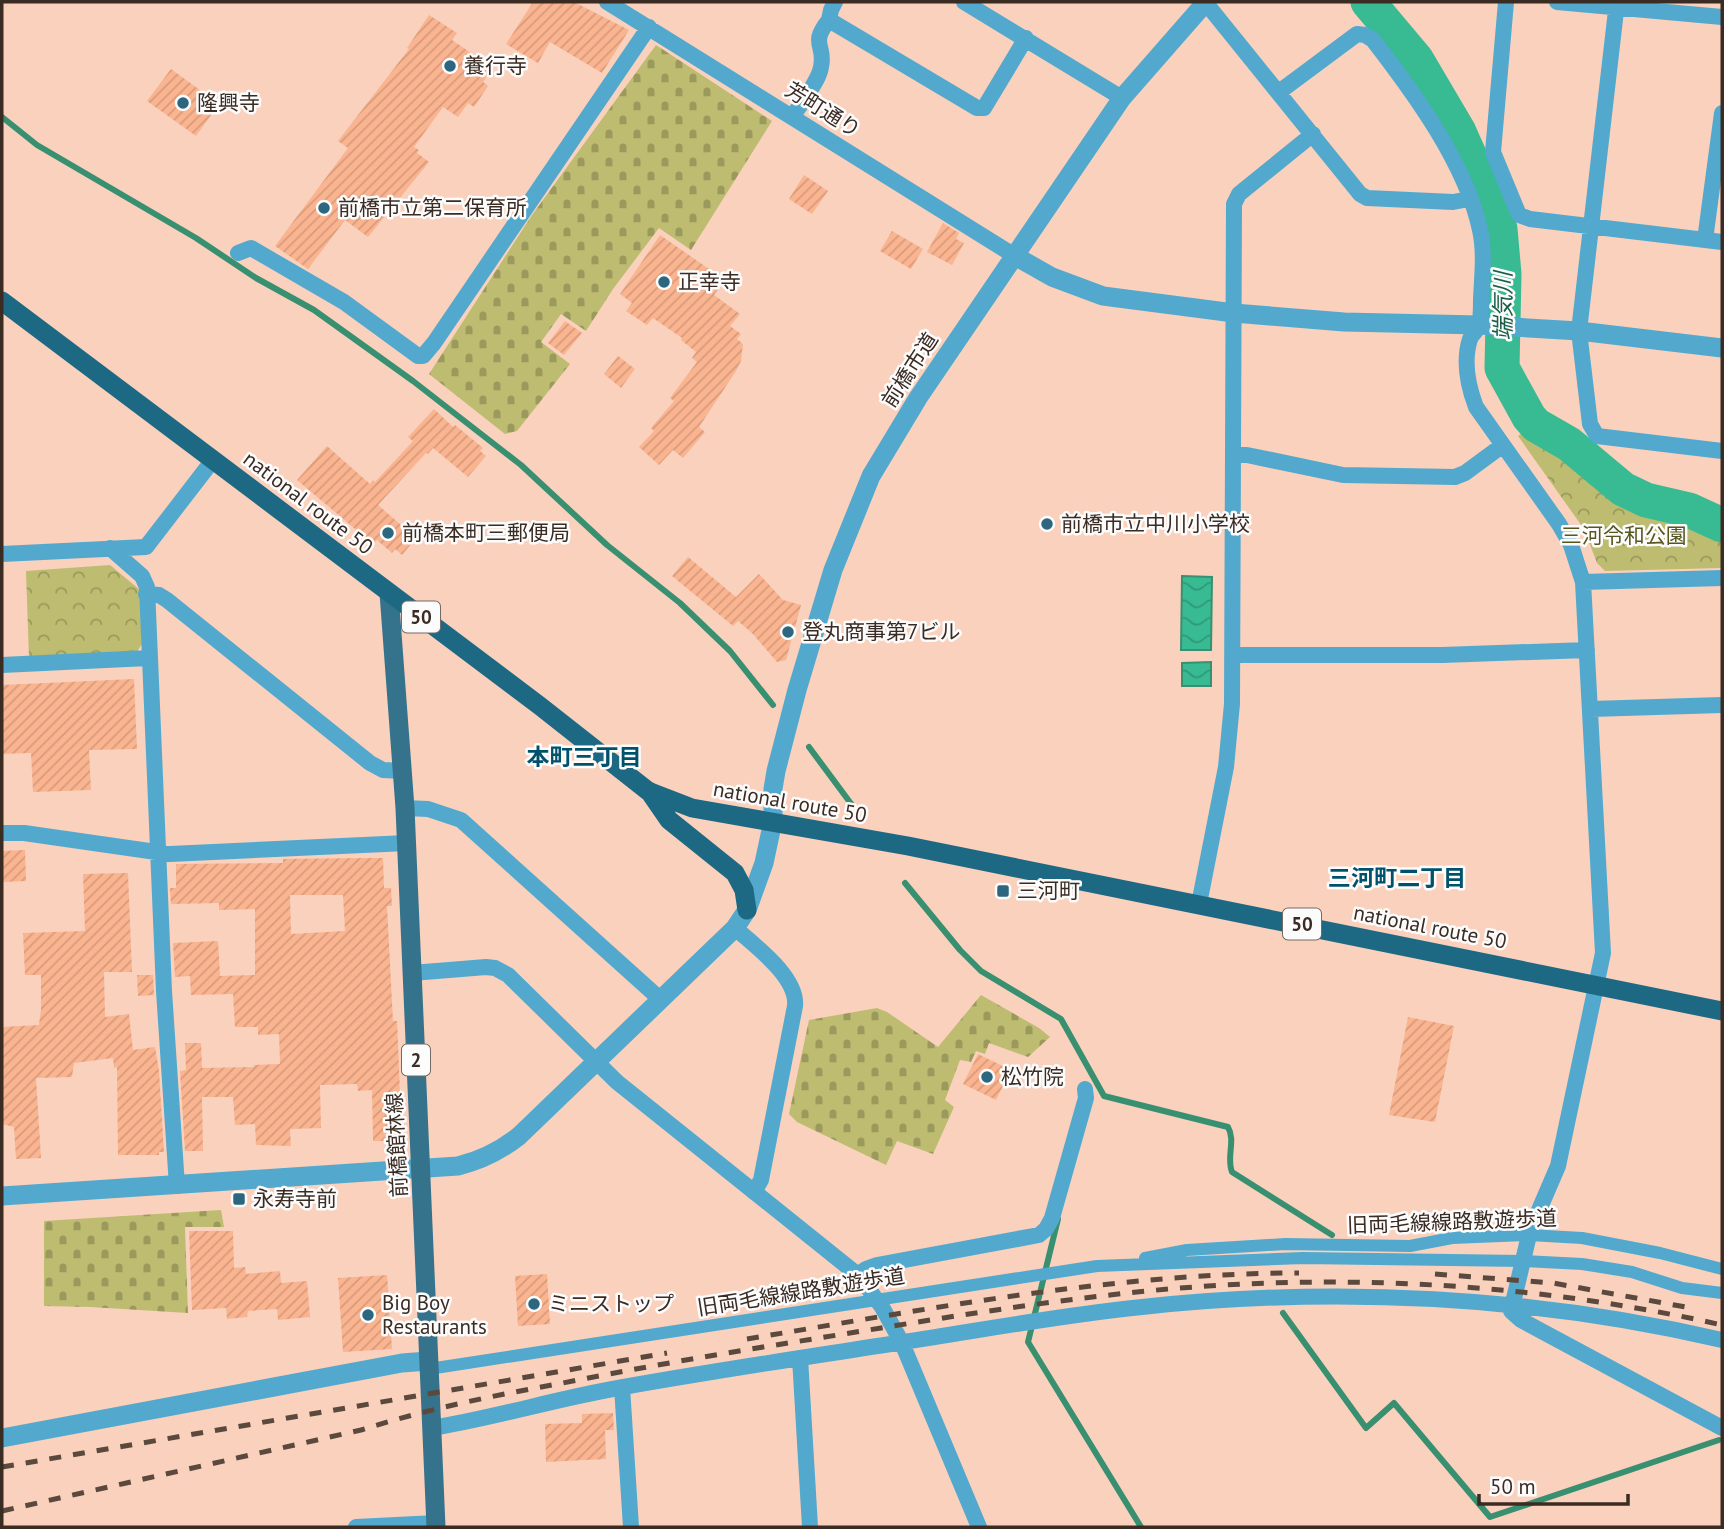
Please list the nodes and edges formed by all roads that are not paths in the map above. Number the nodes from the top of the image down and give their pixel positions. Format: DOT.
graph roads {
  1 [pos="607,2"];
  2 [pos="835,2"];
  3 [pos="964,2"];
  4 [pos="1206,2"];
  5 [pos="1506,2"];
  6 [pos="1557,2"];
  7 [pos="1617,4"];
  8 [pos="1722,17"];
  9 [pos="829,20"];
  10 [pos="649,27"];
  11 [pos="1026,38"];
  12 [pos="1279,92"];
  13 [pos="1122,98"];
  14 [pos="1722,113"];
  15 [pos="793,116"];
  16 [pos="1313,134"];
  17 [pos="1469,198"];
  18 [pos="1592,226"];
  19 [pos="1705,240"];
  20 [pos="1722,242"];
  21 [pos="238,253"];
  22 [pos="1015,256"];
  23 [pos="2,300"];
  24 [pos="1234,313"];
  25 [pos="1483,325"];
  26 [pos="1579,331"];
  27 [pos="1722,348"];
  28 [pos="1503,445"];
  29 [pos="1722,451"];
  30 [pos="1234,455"];
  31 [pos="214,460"];
  32 [pos="110,548"];
  33 [pos="2,554"];
  34 [pos="1722,578"];
  35 [pos="1583,582"];
  36 [pos="389,593"];
  37 [pos="146,594"];
  38 [pos="1587,650"];
  39 [pos="1233,655"];
  40 [pos="148,658"];
  41 [pos="2,665"];
  42 [pos="1722,705"];
  43 [pos="1591,709"];
  44 [pos="403,771"];
  45 [pos="648,791"];
  46 [pos="405,808"];
  47 [pos="774,821"];
  48 [pos="2,833"];
  49 [pos="407,844"];
  50 [pos="159,851"];
  51 [pos="1199,904"];
  52 [pos="747,911"];
  53 [pos="735,928"];
  54 [pos="412,972"];
  55 [pos="1596,984"];
  56 [pos="660,999"];
  57 [pos="1722,1011"];
  58 [pos="596,1062"];
  59 [pos="1085,1089"];
  60 [pos="421,1169"];
  61 [pos="177,1186"];
  62 [pos="754,1192"];
  63 [pos="2,1196"];
  64 [pos="1529,1235"];
  65 [pos="1523,1261"];
  66 [pos="1097,1266"];
  67 [pos="1722,1269"];
  68 [pos="858,1275"];
  69 [pos="1722,1293"];
  70 [pos="877,1300"];
  71 [pos="1513,1305"];
  72 [pos="1722,1340"];
  73 [pos="902,1343"];
  74 [pos="800,1358"];
  75 [pos="429,1365"];
  76 [pos="622,1387"];
  77 [pos="432,1428"];
  78 [pos="1722,1429"];
  79 [pos="2,1438"];
  80 [pos="436,1525"];
  81 [pos="356,1527"];
  82 [pos="631,1527"];
  83 [pos="810,1527"];
  84 [pos="979,1527"];
  1 -- 10 [label="street, 芳町通り"];
  2 -- 9 [label="street"];
  3 -- 11 [label="street"];
  4 -- 12 [label="street"];
  4 -- 13 [label="street, 前橋市道"];
  5 -- 18 [label="street"];
  6 -- 7 [label="street"];
  7 -- 8 [label="street"];
  7 -- 18 [label="street"];
  9 -- 11 [label="street"];
  9 -- 15 [label="street"];
  10 -- 15 [label="street, 芳町通り"];
  10 -- 21 [label="street"];
  11 -- 13 [label="street"];
  12 -- 16 [label="street"];
  12 -- 17 [label="street"];
  13 -- 22 [label="street, 前橋市道"];
  14 -- 19 [label="street"];
  15 -- 22 [label="street, 芳町通り"];
  16 -- 17 [label="street"];
  16 -- 24 [label="street"];
  17 -- 25 [label="street"];
  18 -- 19 [label="street"];
  18 -- 26 [label="street"];
  19 -- 20 [label="street"];
  22 -- 24 [label="street"];
  22 -- 47 [label="street, 前橋市道"];
  23 -- 31 [label="highway, national route 50 / 50"];
  24 -- 25 [label="street"];
  24 -- 30 [label="street"];
  25 -- 26 [label="street"];
  25 -- 28 [label="street"];
  26 -- 27 [label="street"];
  26 -- 29 [label="street"];
  28 -- 30 [label="street"];
  28 -- 35 [label="street"];
  30 -- 39 [label="street"];
  31 -- 32 [label="street"];
  31 -- 36 [label="highway, national route 50 / 50"];
  32 -- 33 [label="street"];
  32 -- 37 [label="street"];
  34 -- 35 [label="street"];
  35 -- 38 [label="street"];
  36 -- 44 [label="main road, 前橋館林線 / 2"];
  36 -- 45 [label="highway, national route 50 / 50"];
  37 -- 40 [label="street"];
  37 -- 44 [label="street"];
  38 -- 39 [label="street"];
  38 -- 43 [label="street"];
  39 -- 51 [label="street"];
  40 -- 41 [label="street"];
  40 -- 50 [label="street"];
  42 -- 43 [label="street"];
  43 -- 55 [label="street"];
  44 -- 46 [label="main road, 前橋館林線 / 2"];
  45 -- 47 [label="highway, national route 50 / 50"];
  45 -- 52 [label="highway"];
  46 -- 49 [label="main road, 前橋館林線 / 2"];
  46 -- 56 [label="street"];
  47 -- 51 [label="highway, national route 50 / 50"];
  47 -- 52 [label="street, 前橋市道"];
  48 -- 50 [label="street"];
  49 -- 50 [label="street"];
  49 -- 54 [label="main road, 前橋館林線 / 2"];
  50 -- 61 [label="street"];
  51 -- 55 [label="highway, national route 50 / 50"];
  52 -- 53 [label="street, 前橋市道"];
  53 -- 56 [label="street, 前橋市道"];
  53 -- 62 [label="street"];
  54 -- 58 [label="street"];
  54 -- 60 [label="main road, 前橋館林線 / 2"];
  55 -- 57 [label="highway, national route 50 / 50"];
  55 -- 64 [label="street"];
  56 -- 58 [label="street, 前橋市道"];
  58 -- 60 [label="street, 前橋市道"];
  58 -- 62 [label="street"];
  59 -- 68 [label="street"];
  60 -- 61 [label="street, 前橋市道"];
  60 -- 75 [label="main road, 前橋館林線 / 2"];
  61 -- 63 [label="street, 前橋市道"];
  62 -- 68 [label="street"];
  64 -- 65 [label="street"];
  64 -- 66 [label="street, 旧両毛線線路敷遊歩道"];
  64 -- 67 [label="street, 旧両毛線線路敷遊歩道"];
  65 -- 66 [label="street, 旧両毛線線路敷遊歩道"];
  65 -- 69 [label="street, 旧両毛線線路敷遊歩道"];
  65 -- 71 [label="street"];
  66 -- 70 [label="street, 旧両毛線線路敷遊歩道"];
  68 -- 70 [label="street"];
  70 -- 73 [label="street"];
  70 -- 75 [label="street, 旧両毛線線路敷遊歩道"];
  71 -- 72 [label="street"];
  71 -- 73 [label="street"];
  71 -- 78 [label="street"];
  73 -- 74 [label="street"];
  73 -- 84 [label="street"];
  74 -- 76 [label="street"];
  74 -- 83 [label="street"];
  75 -- 77 [label="main road, 前橋館林線 / 2"];
  75 -- 79 [label="street"];
  76 -- 77 [label="street"];
  76 -- 82 [label="street"];
  77 -- 80 [label="main road, 前橋館林線 / 2"];
  80 -- 81 [label="street"];
}
